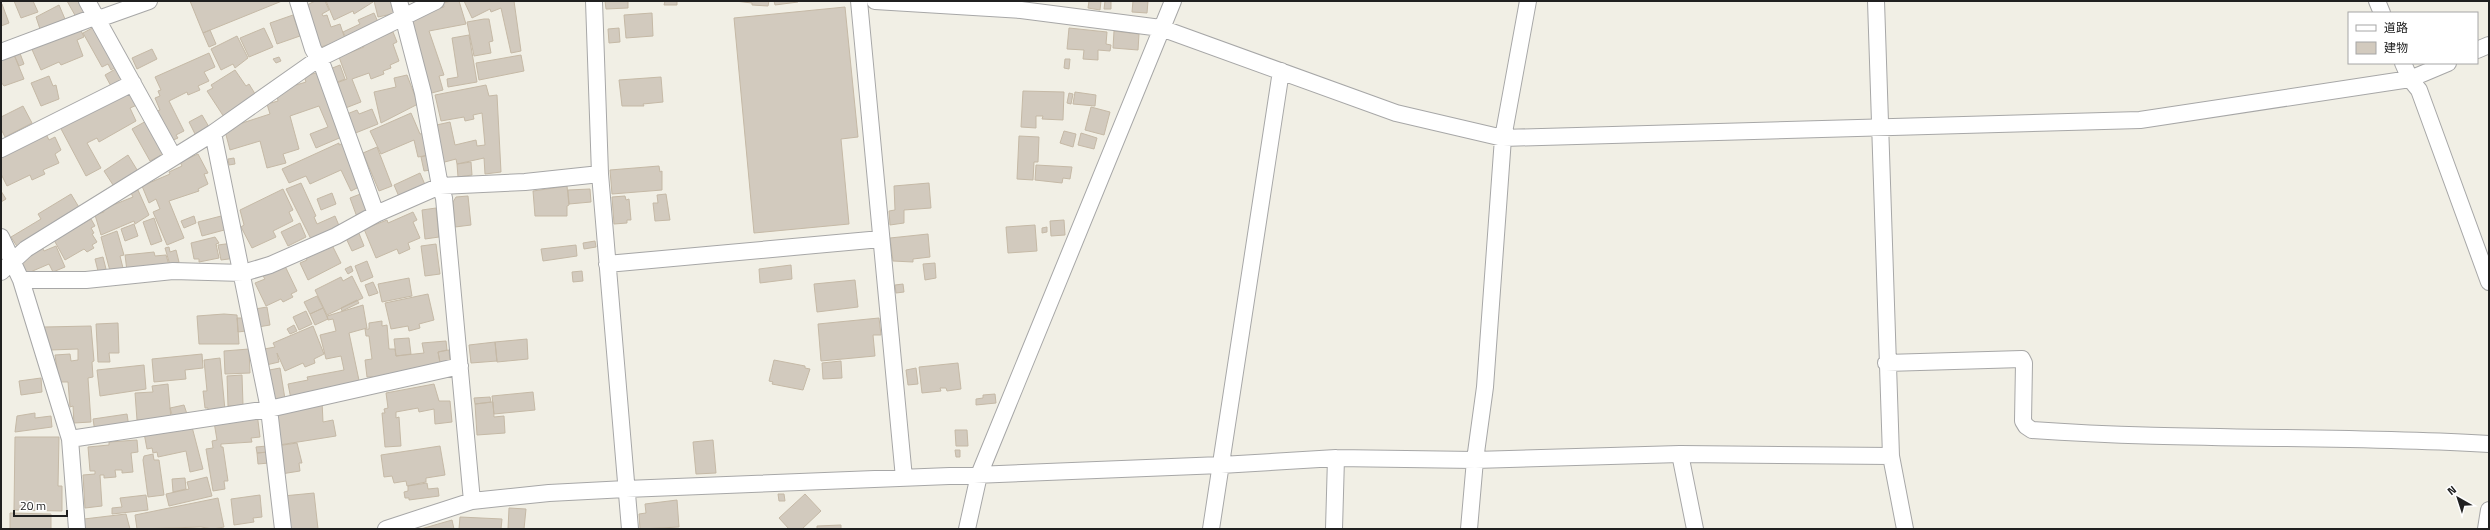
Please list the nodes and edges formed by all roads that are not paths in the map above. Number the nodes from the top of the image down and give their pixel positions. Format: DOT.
graph roads {
  1 [pos="87,1"];
  2 [pos="149,1"];
  3 [pos="298,1"];
  4 [pos="399,1"];
  5 [pos="436,1"];
  6 [pos="594,1"];
  7 [pos="859,1"];
  8 [pos="875,1"];
  9 [pos="1173,1"];
  10 [pos="1528,1"];
  11 [pos="1876,1"];
  12 [pos="2377,1"];
  13 [pos="2382,12"];
  14 [pos="403,17"];
  15 [pos="97,18"];
  16 [pos="1161,28"];
  17 [pos="2489,45"];
  18 [pos="2478,50"];
  19 [pos="1,52"];
  20 [pos="318,59"];
  21 [pos="2403,64"];
  22 [pos="2446,64"];
  23 [pos="1281,71"];
  24 [pos="2410,80"];
  25 [pos="133,83"];
  26 [pos="1879,129"];
  27 [pos="213,133"];
  28 [pos="1503,138"];
  29 [pos="1,149"];
  30 [pos="173,156"];
  31 [pos="600,174"];
  32 [pos="440,186"];
  33 [pos="376,214"];
  34 [pos="1,237"];
  35 [pos="881,239"];
  36 [pos="14,261"];
  37 [pos="607,264"];
  38 [pos="1,272"];
  39 [pos="243,273"];
  40 [pos="21,280"];
  41 [pos="2489,282"];
  42 [pos="1886,363"];
  43 [pos="460,366"];
  44 [pos="269,409"];
  45 [pos="70,438"];
  46 [pos="2489,444"];
  47 [pos="1680,454"];
  48 [pos="1891,456"];
  49 [pos="1336,458"];
  50 [pos="1475,460"];
  51 [pos="1221,465"];
  52 [pos="979,475"];
  53 [pos="904,478"];
  54 [pos="626,489"];
  55 [pos="472,501"];
  56 [pos="2489,510"];
  57 [pos="77,529"];
  58 [pos="283,529"];
  59 [pos="386,529"];
  60 [pos="630,529"];
  61 [pos="967,529"];
  62 [pos="1211,529"];
  63 [pos="1334,529"];
  64 [pos="1469,529"];
  65 [pos="1695,529"];
  66 [pos="1905,529"];
  67 [pos="2486,529"];
  1 -- 15 [label="street"];
  2 -- 15 [label="street"];
  3 -- 20 [label="street"];
  4 -- 14 [label="street"];
  5 -- 14 [label="street"];
  6 -- 31 [label="street"];
  7 -- 35 [label="street"];
  8 -- 16 [label="street"];
  9 -- 16 [label="street"];
  10 -- 28 [label="street"];
  11 -- 26 [label="street"];
  12 -- 13 [label="street"];
  14 -- 20 [label="street"];
  14 -- 32 [label="street"];
  15 -- 19 [label="street"];
  15 -- 25 [label="street"];
  16 -- 23 [label="street"];
  16 -- 52 [label="street"];
  17 -- 18 [label="street"];
  20 -- 27 [label="street"];
  20 -- 33 [label="street"];
  21 -- 24 [label="street"];
  22 -- 24 [label="street"];
  23 -- 28 [label="street"];
  23 -- 51 [label="street"];
  24 -- 26 [label="street"];
  24 -- 41 [label="street"];
  25 -- 29 [label="street"];
  25 -- 30 [label="street"];
  26 -- 28 [label="street"];
  26 -- 42 [label="street"];
  27 -- 30 [label="street"];
  27 -- 39 [label="street"];
  28 -- 50 [label="street"];
  30 -- 36 [label="street"];
  31 -- 32 [label="street"];
  31 -- 37 [label="street"];
  32 -- 33 [label="street"];
  32 -- 43 [label="street"];
  33 -- 39 [label="street"];
  34 -- 36 [label="street"];
  35 -- 37 [label="street"];
  35 -- 53 [label="street"];
  36 -- 38 [label="street"];
  36 -- 40 [label="street"];
  37 -- 54 [label="street"];
  39 -- 40 [label="street"];
  39 -- 44 [label="street"];
  40 -- 45 [label="street"];
  42 -- 46 [label="street"];
  42 -- 48 [label="street"];
  43 -- 44 [label="street"];
  43 -- 55 [label="street"];
  44 -- 45 [label="street"];
  44 -- 58 [label="street"];
  45 -- 57 [label="street"];
  47 -- 48 [label="street"];
  47 -- 50 [label="street"];
  47 -- 65 [label="street"];
  48 -- 66 [label="street"];
  49 -- 50 [label="street"];
  49 -- 51 [label="street"];
  49 -- 63 [label="street"];
  50 -- 64 [label="street"];
  51 -- 52 [label="street"];
  51 -- 62 [label="street"];
  52 -- 53 [label="street"];
  52 -- 61 [label="street"];
  53 -- 54 [label="street"];
  54 -- 55 [label="street"];
  54 -- 60 [label="street"];
  55 -- 59 [label="street"];
  56 -- 67 [label="street"];
}
